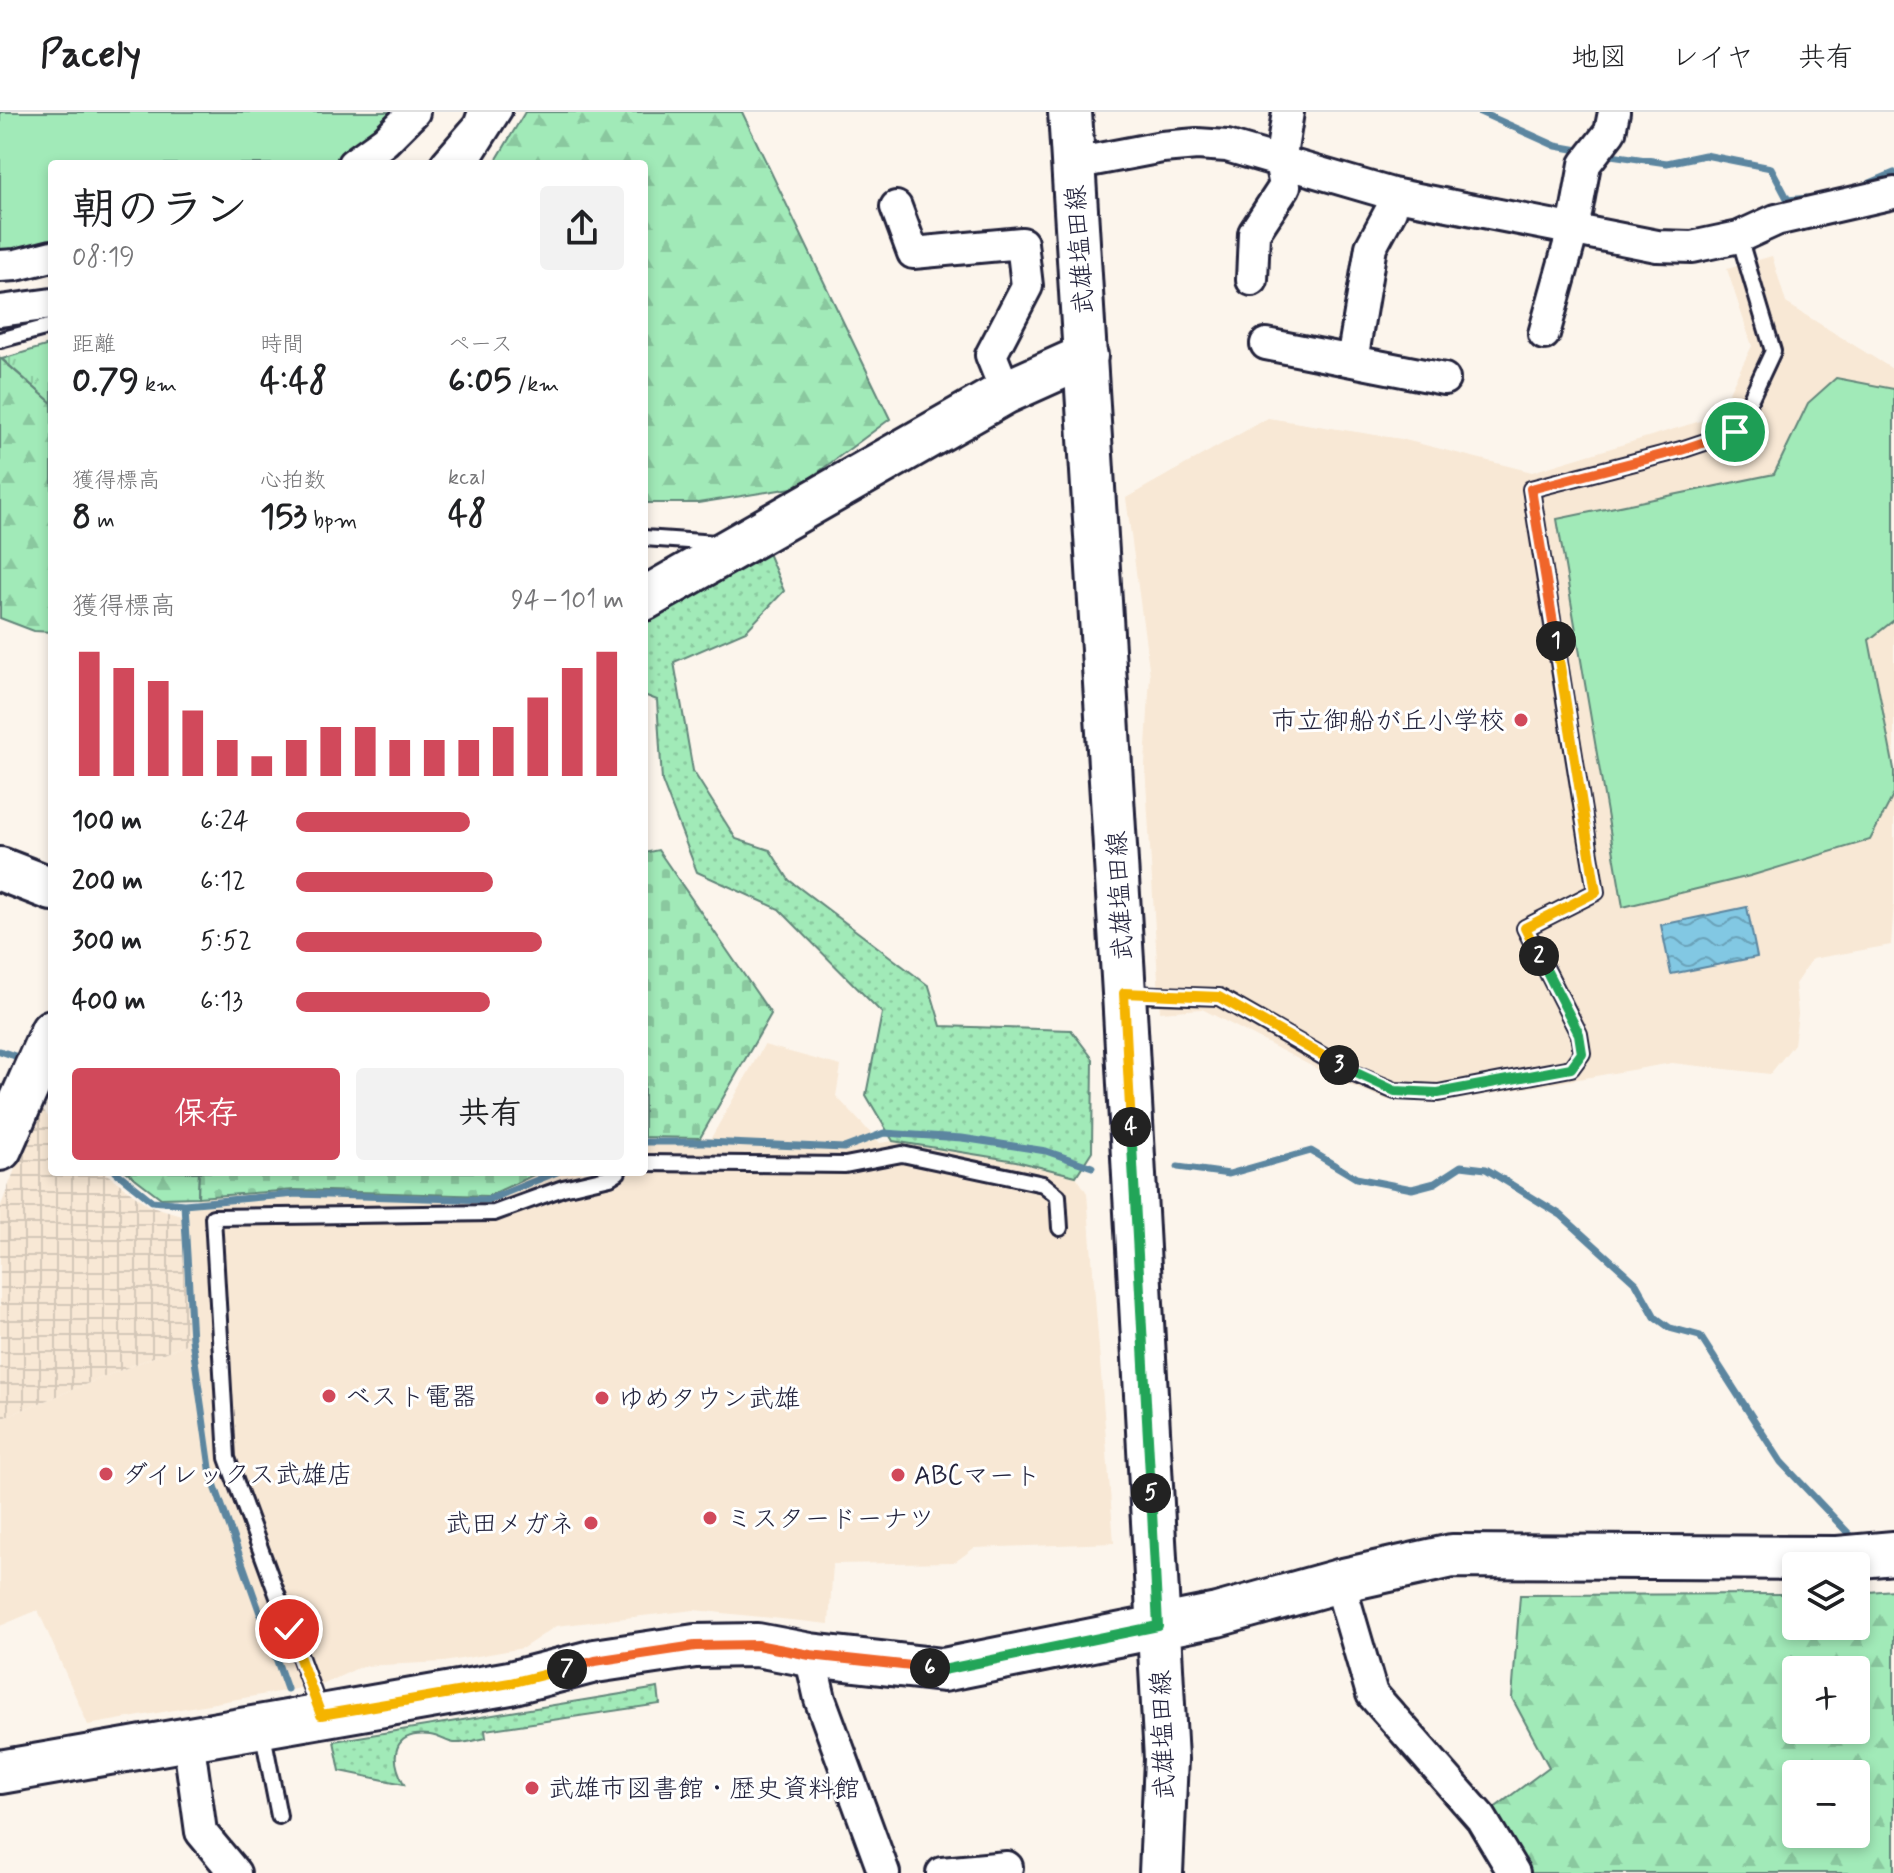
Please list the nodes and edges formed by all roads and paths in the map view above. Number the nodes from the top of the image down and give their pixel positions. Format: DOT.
graph roads {
  1 [pos="414,112"];
  2 [pos="484,112"];
  3 [pos="504,112"];
  4 [pos="1070,112"];
  5 [pos="1288,112"];
  6 [pos="1614,112"];
  7 [pos="359,160"];
  8 [pos="449,160"];
  9 [pos="474,160"];
  10 [pos="1280,162"];
  11 [pos="1073,164"];
  12 [pos="1894,193"];
  13 [pos="1392,194"];
  14 [pos="896,207"];
  15 [pos="1573,230"];
  16 [pos="1739,237"];
  17 [pos="48,257"];
  18 [pos="0,266"];
  19 [pos="1252,280"];
  20 [pos="48,305"];
  21 [pos="0,311"];
  22 [pos="48,327"];
  23 [pos="1544,334"];
  24 [pos="0,340"];
  25 [pos="1266,344"];
  26 [pos="1086,356"];
  27 [pos="1352,361"];
  28 [pos="1444,379"];
  29 [pos="1006,392"];
  30 [pos="648,538"];
  31 [pos="741,545"];
  32 [pos="648,597"];
  33 [pos="0,869"];
  34 [pos="48,887"];
  35 [pos="1124,993"];
  36 [pos="48,1040"];
  37 [pos="0,1149"];
  38 [pos="648,1163"];
  39 [pos="592,1177"];
  40 [pos="1060,1228"];
  41 [pos="1894,1553"];
  42 [pos="1339,1581"];
  43 [pos="1158,1626"];
  44 [pos="810,1655"];
  45 [pos="321,1715"];
  46 [pos="262,1725"];
  47 [pos="188,1737"];
  48 [pos="0,1772"];
  49 [pos="279,1816"];
  50 [pos="1007,1867"];
  51 [pos="235,1873"];
  52 [pos="884,1873"];
  53 [pos="942,1873"];
  54 [pos="1161,1873"];
  55 [pos="1514,1873"];
  1 -- 7 [label="street"];
  2 -- 8 [label="street"];
  3 -- 9 [label="lane"];
  4 -- 11 [label="street, 武雄塩田線"];
  5 -- 10 [label="street"];
  6 -- 15 [label="street"];
  10 -- 11 [label="street"];
  10 -- 13 [label="street"];
  10 -- 19 [label="street"];
  11 -- 26 [label="street, 武雄塩田線"];
  12 -- 16 [label="street"];
  13 -- 15 [label="street"];
  13 -- 27 [label="street"];
  14 -- 29 [label="street"];
  15 -- 16 [label="street"];
  15 -- 23 [label="street"];
  16 -- 35 [label="lane"];
  17 -- 18 [label="street"];
  20 -- 21 [label="street"];
  22 -- 24 [label="lane"];
  25 -- 27 [label="street"];
  26 -- 29 [label="street"];
  26 -- 35 [label="street, 武雄塩田線"];
  27 -- 28 [label="street"];
  29 -- 31 [label="street"];
  30 -- 31 [label="lane"];
  31 -- 32 [label="street"];
  33 -- 34 [label="street"];
  35 -- 43 [label="street, 武雄塩田線"];
  36 -- 37 [label="street"];
  38 -- 40 [label="lane"];
  39 -- 45 [label="lane"];
  41 -- 42 [label="street"];
  42 -- 43 [label="street"];
  42 -- 55 [label="street"];
  43 -- 44 [label="street"];
  43 -- 54 [label="street, 武雄塩田線"];
  44 -- 45 [label="street"];
  44 -- 52 [label="street"];
  45 -- 46 [label="street"];
  46 -- 47 [label="street"];
  46 -- 49 [label="lane"];
  47 -- 48 [label="street"];
  47 -- 51 [label="street"];
  50 -- 53 [label="street"];
}
